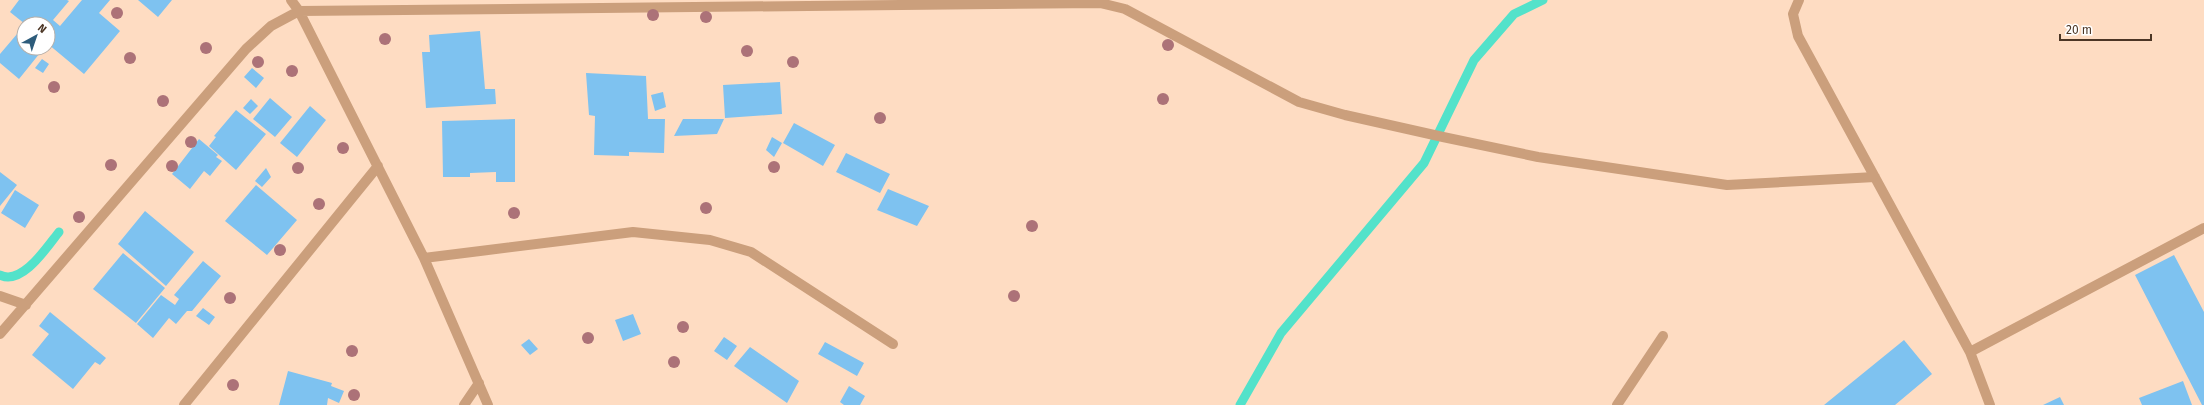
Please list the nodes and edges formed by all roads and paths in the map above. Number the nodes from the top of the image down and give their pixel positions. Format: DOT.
graph roads {
  1 [pos="291,0"];
  2 [pos="1799,0"];
  3 [pos="1049,2"];
  4 [pos="299,11"];
  5 [pos="378,166"];
  6 [pos="1875,176"];
  7 [pos="2204,228"];
  8 [pos="424,258"];
  9 [pos="0,296"];
  10 [pos="26,305"];
  11 [pos="0,334"];
  12 [pos="1663,336"];
  13 [pos="893,344"];
  14 [pos="1970,352"];
  15 [pos="479,383"];
  16 [pos="184,405"];
  17 [pos="464,405"];
  18 [pos="488,405"];
  19 [pos="1617,405"];
  20 [pos="1990,405"];
  1 -- 4 [label="street"];
  2 -- 6 [label="street"];
  3 -- 4 [label="street"];
  3 -- 6 [label="street"];
  4 -- 5 [label="street"];
  4 -- 10 [label="street"];
  5 -- 8 [label="street"];
  5 -- 16 [label="street"];
  6 -- 14 [label="street"];
  7 -- 14 [label="street"];
  8 -- 13 [label="street"];
  8 -- 15 [label="street"];
  9 -- 10 [label="street"];
  10 -- 11 [label="street"];
  12 -- 19 [label="street"];
  14 -- 20 [label="street"];
  15 -- 17 [label="street"];
  15 -- 18 [label="street"];
}
